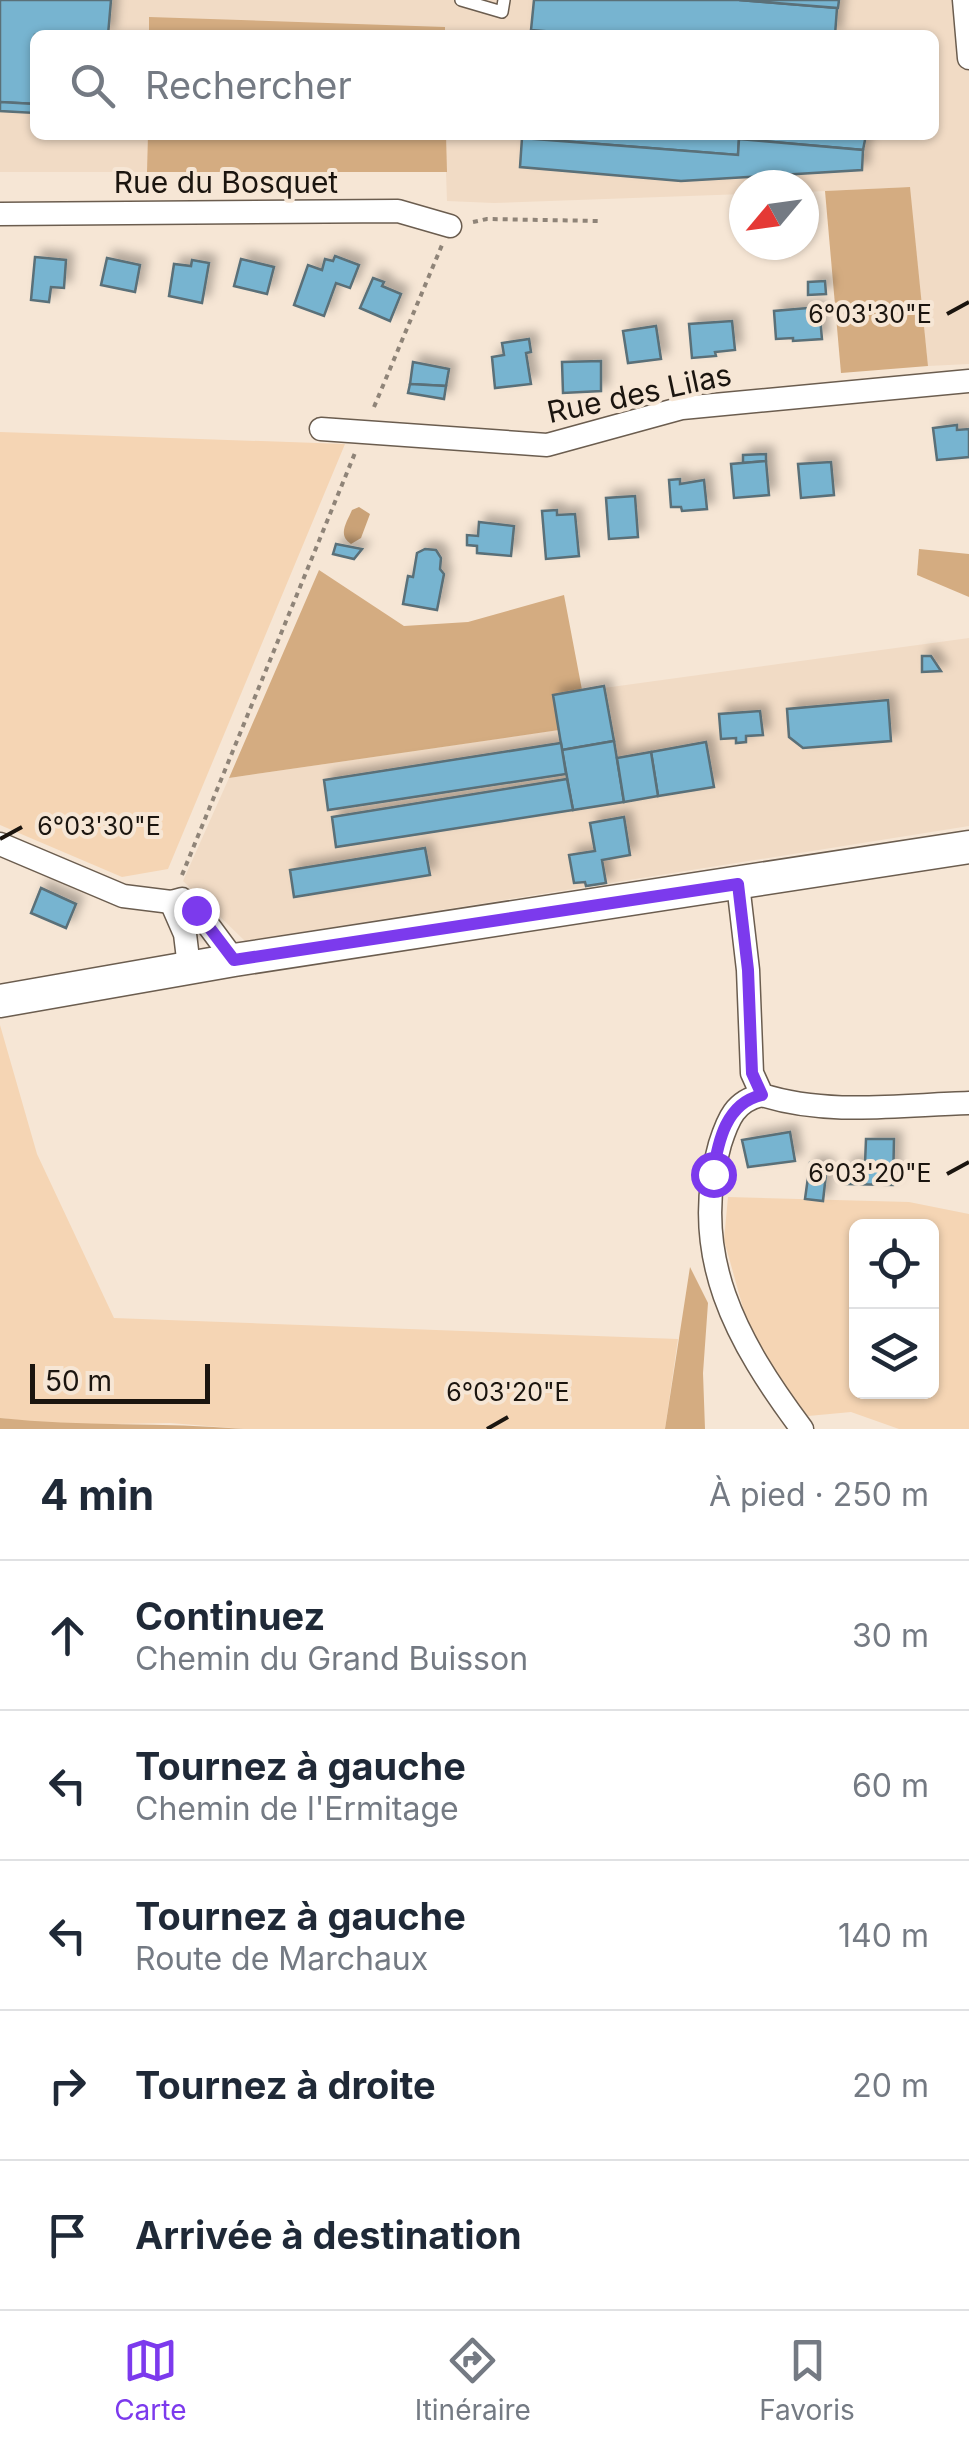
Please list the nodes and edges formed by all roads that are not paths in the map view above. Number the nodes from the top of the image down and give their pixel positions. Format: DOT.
graph roads {
  1 [pos="461,0"];
  2 [pos="504,0"];
  3 [pos="964,0"];
  4 [pos="969,58"];
  5 [pos="0,214"];
  6 [pos="450,226"];
  7 [pos="969,381"];
  8 [pos="321,429"];
  9 [pos="0,844"];
  10 [pos="969,847"];
  11 [pos="738,884"];
  12 [pos="171,902"];
  13 [pos="234,960"];
  14 [pos="189,967"];
  15 [pos="0,1001"];
  16 [pos="762,1095"];
  17 [pos="969,1104"];
  18 [pos="797,1422"];
  1 -- 2 [label="lane"];
  3 -- 4 [label="street"];
  5 -- 6 [label="street, Rue du Bosquet"];
  7 -- 8 [label="street, Rue des Lilas"];
  9 -- 12 [label="street"];
  10 -- 11 [label="main road"];
  11 -- 13 [label="main road"];
  11 -- 16 [label="street"];
  12 -- 13 [label="street"];
  12 -- 14 [label="street"];
  13 -- 14 [label="main road"];
  14 -- 15 [label="main road"];
  16 -- 17 [label="street"];
  16 -- 18 [label="street"];
}
